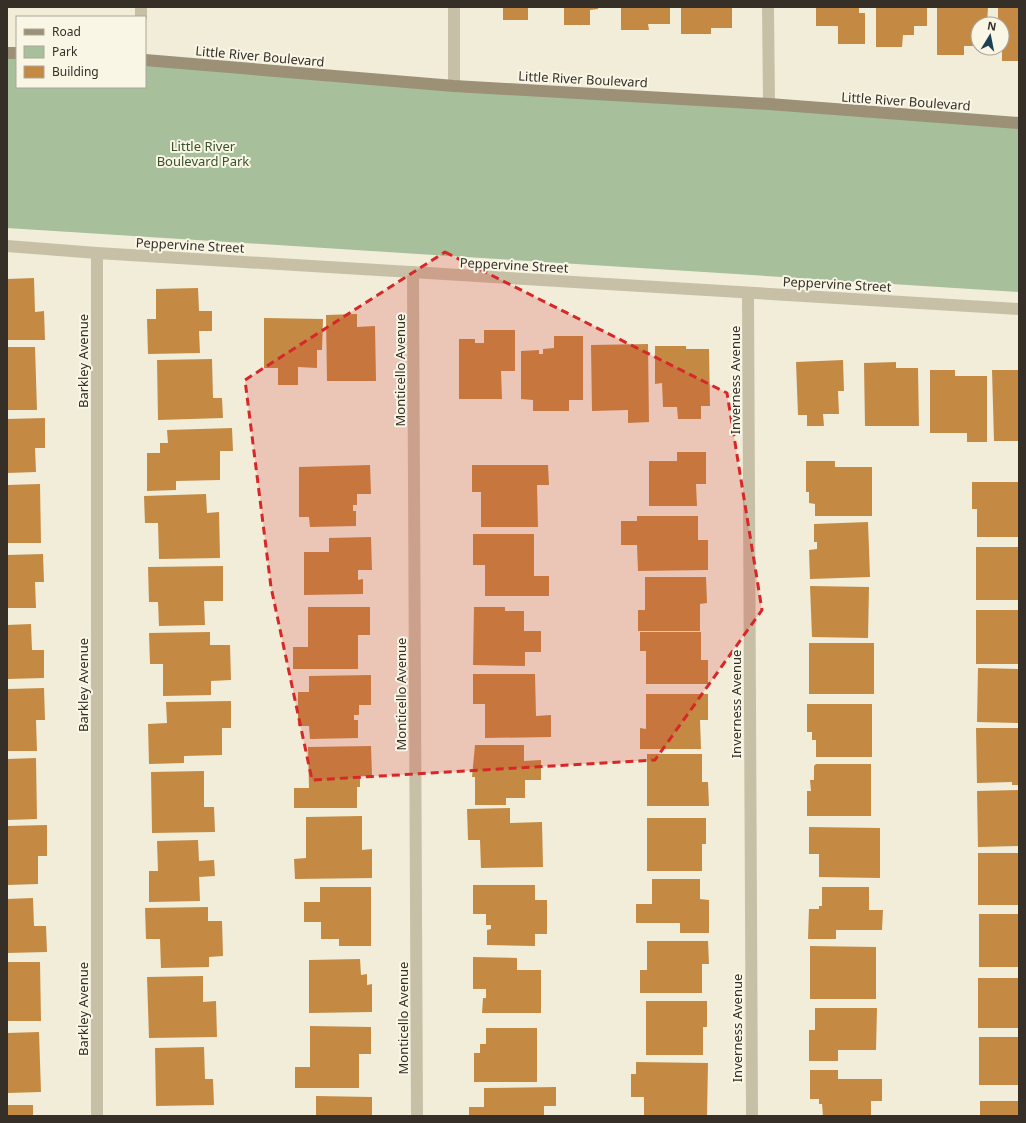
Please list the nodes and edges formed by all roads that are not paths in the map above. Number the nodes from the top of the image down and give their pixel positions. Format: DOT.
graph roads {
  1 [pos="454,7"];
  2 [pos="768,7"];
  3 [pos="146,60"];
  4 [pos="454,86"];
  5 [pos="769,104"];
  6 [pos="1019,123"];
  7 [pos="7,246"];
  8 [pos="97,253"];
  9 [pos="413,272"];
  10 [pos="748,293"];
  11 [pos="1019,309"];
  12 [pos="97,1116"];
  13 [pos="417,1116"];
  14 [pos="752,1116"];
  1 -- 4 [label="street"];
  2 -- 5 [label="street"];
  3 -- 4 [label="street, Little River Boulevard"];
  4 -- 5 [label="street, Little River Boulevard"];
  5 -- 6 [label="street, Little River Boulevard"];
  7 -- 8 [label="street, Peppervine Street"];
  8 -- 9 [label="street, Peppervine Street"];
  8 -- 12 [label="street, Barkley Avenue"];
  9 -- 10 [label="street, Peppervine Street"];
  9 -- 13 [label="street, Monticello Avenue"];
  10 -- 11 [label="street, Peppervine Street"];
  10 -- 14 [label="street, Inverness Avenue"];
}
